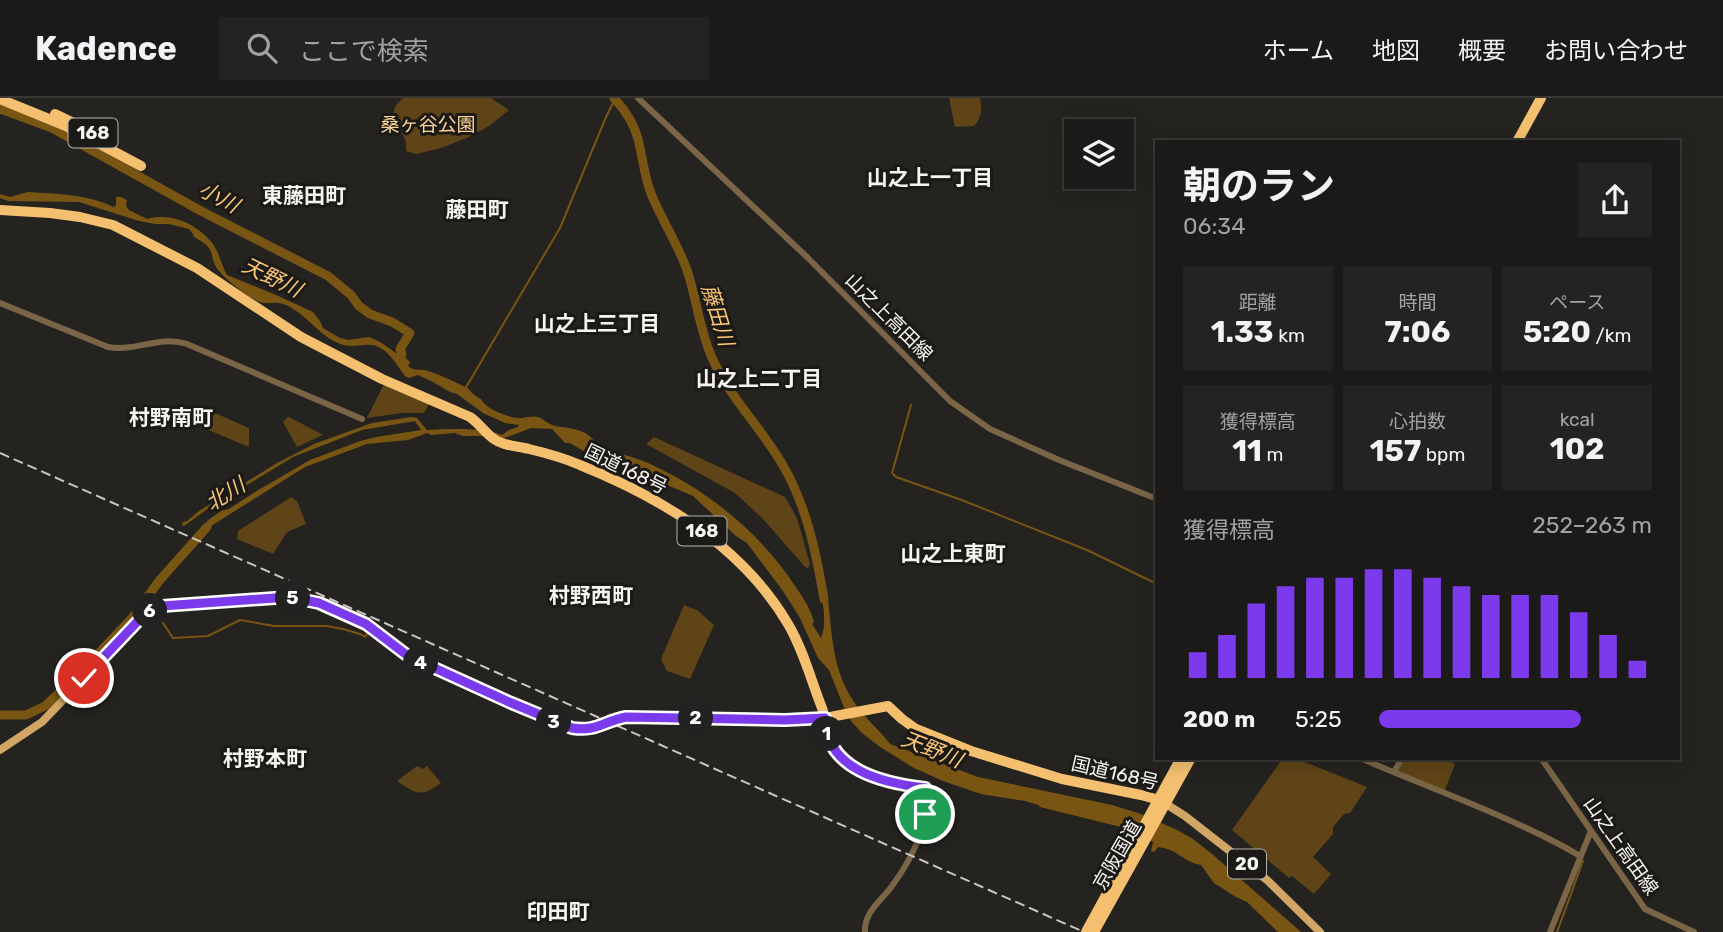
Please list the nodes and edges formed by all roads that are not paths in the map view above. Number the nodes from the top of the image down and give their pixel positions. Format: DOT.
graph roads {
  1 [pos="12,98"];
  2 [pos="638,98"];
  3 [pos="1541,98"];
  4 [pos="1548,98"];
  5 [pos="0,99"];
  6 [pos="1518,140"];
  7 [pos="1525,140"];
  8 [pos="0,210"];
  9 [pos="0,303"];
  10 [pos="362,419"];
  11 [pos="1155,498"];
  12 [pos="830,718"];
  13 [pos="0,750"];
  14 [pos="1180,760"];
  15 [pos="1190,760"];
  16 [pos="1365,760"];
  17 [pos="1401,760"];
  18 [pos="1542,760"];
  19 [pos="1394,772"];
  20 [pos="1160,806"];
  21 [pos="1591,831"];
  22 [pos="1580,856"];
  23 [pos="1094,926"];
  24 [pos="865,932"];
  25 [pos="1087,932"];
  26 [pos="1320,932"];
  27 [pos="1550,932"];
  28 [pos="1694,932"];
  1 -- 5 [label="highway, 168"];
  2 -- 11 [label="street, 山之上高田線"];
  3 -- 6 [label="highway"];
  4 -- 7 [label="highway"];
  8 -- 12 [label="highway, 国道168号 / 168"];
  9 -- 10 [label="street"];
  12 -- 13 [label="main road"];
  12 -- 20 [label="highway, 国道168号"];
  12 -- 24 [label="street"];
  14 -- 20 [label="highway, 京阪国道"];
  15 -- 20 [label="highway, 京阪国道"];
  16 -- 19 [label="street"];
  17 -- 19 [label="street"];
  18 -- 21 [label="street, 山之上高田線"];
  19 -- 22 [label="street"];
  20 -- 23 [label="highway, 京阪国道"];
  20 -- 26 [label="main road, 20"];
  21 -- 22 [label="street"];
  21 -- 28 [label="street, 山之上高田線"];
  22 -- 27 [label="street"];
  23 -- 25 [label="highway, 京阪国道"];
}
